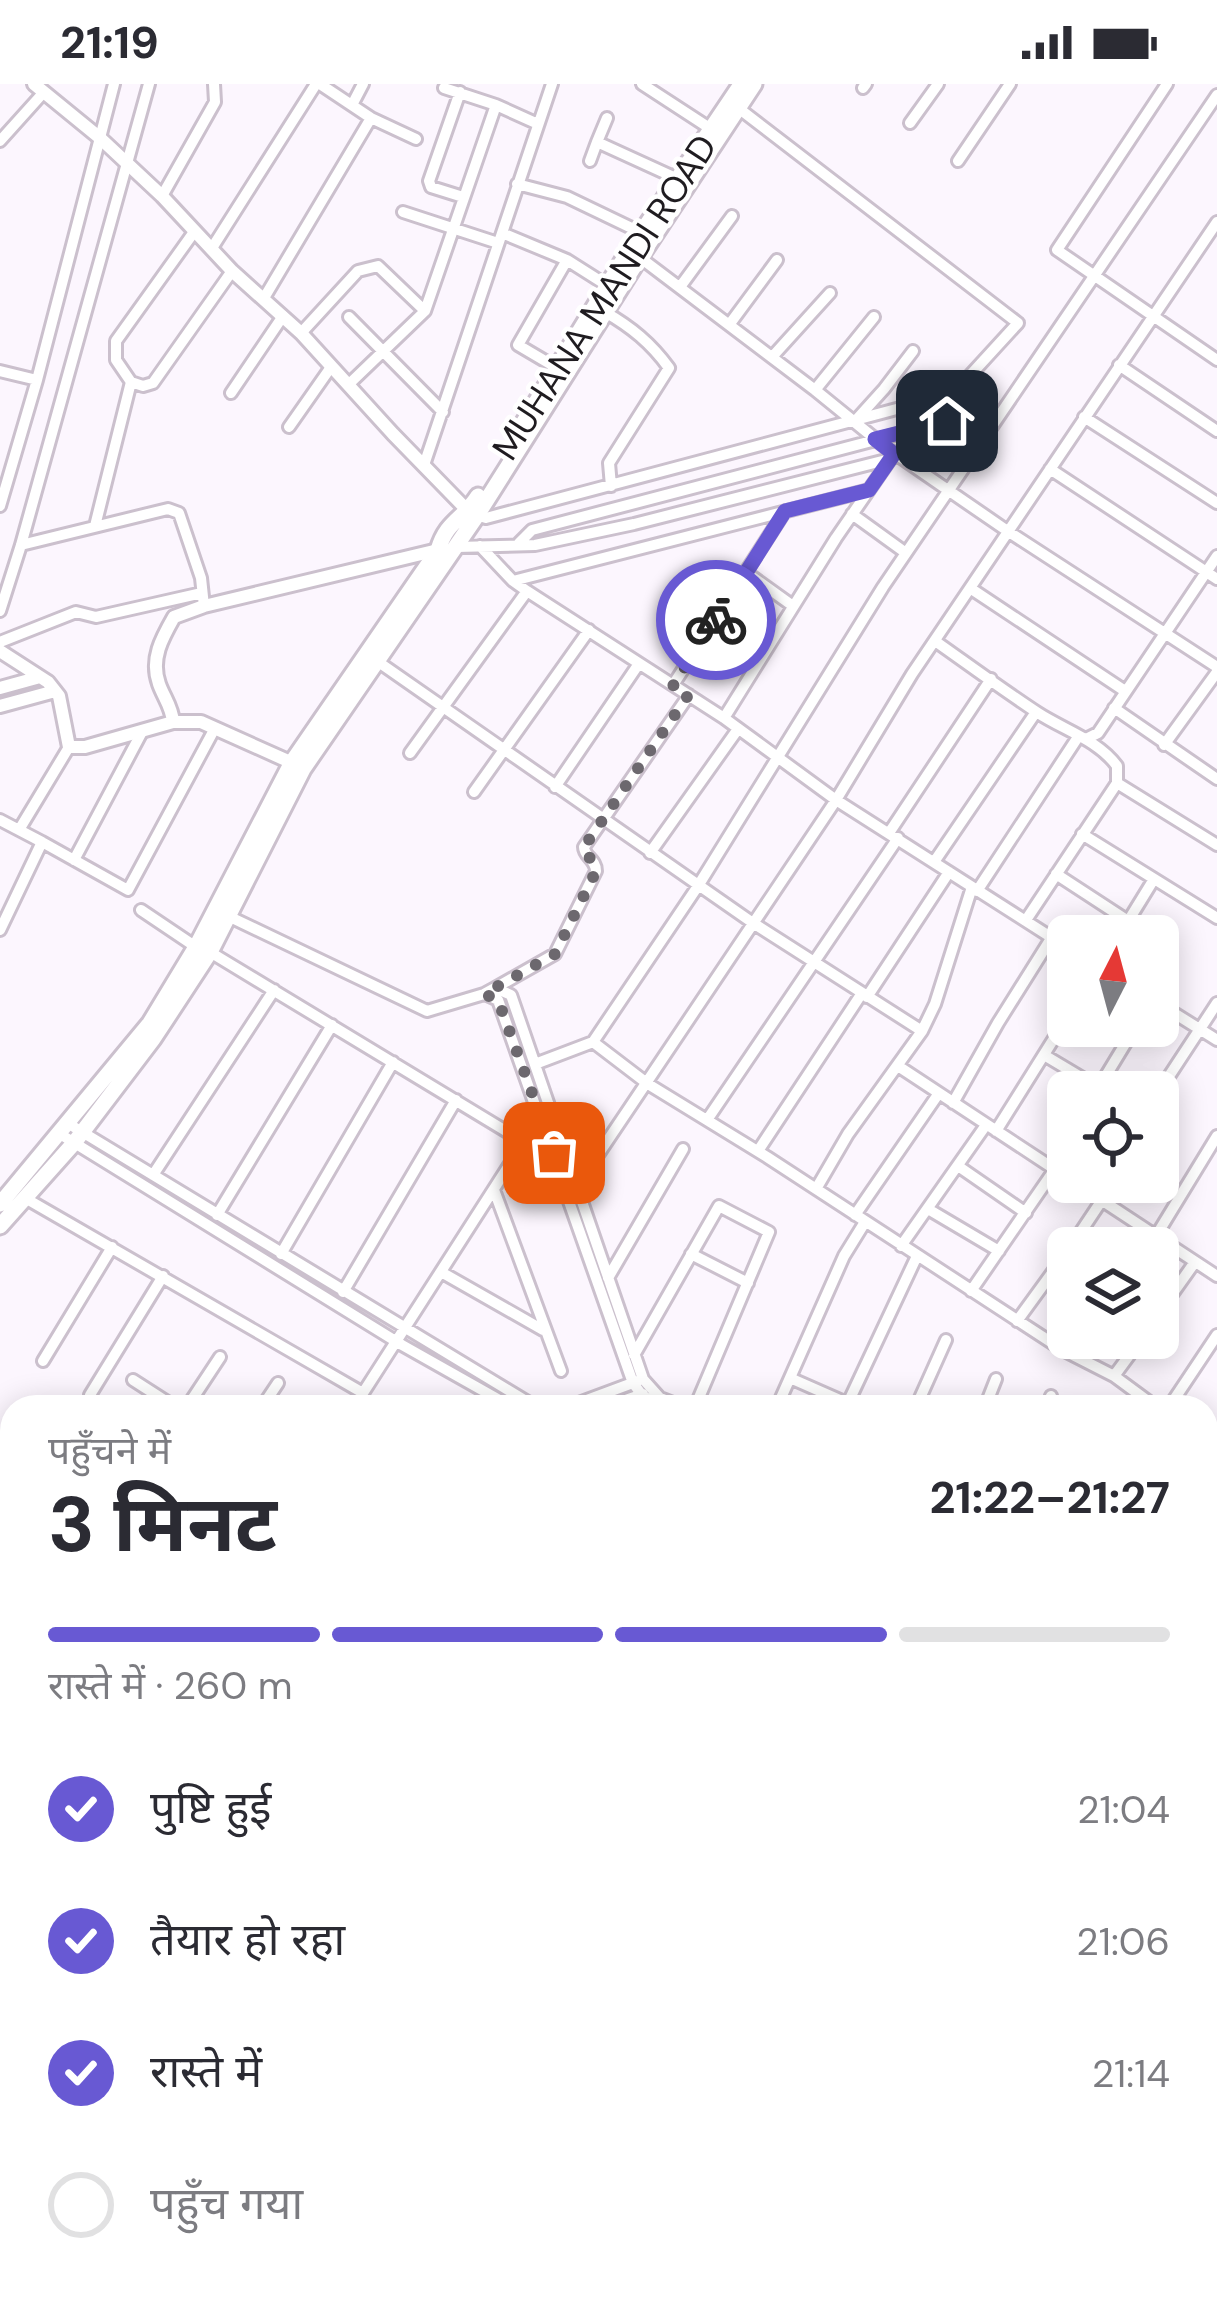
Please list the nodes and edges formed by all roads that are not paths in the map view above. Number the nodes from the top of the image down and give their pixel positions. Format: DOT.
graph roads {
  1 [pos="114,84"];
  2 [pos="149,84"];
  3 [pos="214,84"];
  4 [pos="228,84"];
  5 [pos="318,84"];
  6 [pos="363,84"];
  7 [pos="552,84"];
  8 [pos="642,84"];
  9 [pos="741,84"];
  10 [pos="754,84"];
  11 [pos="938,84"];
  12 [pos="1010,84"];
  13 [pos="1167,84"];
  14 [pos="39,88"];
  15 [pos="444,88"];
  16 [pos="460,92"];
  17 [pos="1217,95"];
  18 [pos="214,102"];
  19 [pos="352,105"];
  20 [pos="496,105"];
  21 [pos="734,105"];
  22 [pos="371,118"];
  23 [pos="607,118"];
  24 [pos="910,123"];
  25 [pos="538,124"];
  26 [pos="711,129"];
  27 [pos="100,138"];
  28 [pos="416,139"];
  29 [pos="0,141"];
  30 [pos="597,142"];
  31 [pos="590,160"];
  32 [pos="127,161"];
  33 [pos="958,161"];
  34 [pos="678,179"];
  35 [pos="517,184"];
  36 [pos="162,196"];
  37 [pos="463,197"];
  38 [pos="403,212"];
  39 [pos="733,216"];
  40 [pos="1217,222"];
  41 [pos="454,229"];
  42 [pos="194,232"];
  43 [pos="642,233"];
  44 [pos="500,238"];
  45 [pos="212,248"];
  46 [pos="635,254"];
  47 [pos="567,260"];
  48 [pos="777,260"];
  49 [pos="232,271"];
  50 [pos="1094,277"];
  51 [pos="608,286"];
  52 [pos="680,287"];
  53 [pos="830,293"];
  54 [pos="264,298"];
  55 [pos="425,311"];
  56 [pos="605,312"];
  57 [pos="283,316"];
  58 [pos="1152,316"];
  59 [pos="349,317"];
  60 [pos="874,317"];
  61 [pos="729,325"];
  62 [pos="301,333"];
  63 [pos="383,351"];
  64 [pos="913,351"];
  65 [pos="1215,354"];
  66 [pos="772,357"];
  67 [pos="1119,365"];
  68 [pos="331,367"];
  69 [pos="557,368"];
  70 [pos="0,370"];
  71 [pos="37,380"];
  72 [pos="131,382"];
  73 [pos="348,385"];
  74 [pos="815,390"];
  75 [pos="231,393"];
  76 [pos="443,412"];
  77 [pos="1084,417"];
  78 [pos="947,421"];
  79 [pos="854,422"];
  80 [pos="289,427"];
  81 [pos="1217,430"];
  82 [pos="875,439"];
  83 [pos="892,456"];
  84 [pos="424,465"];
  85 [pos="1050,469"];
  86 [pos="610,486"];
  87 [pos="869,490"];
  88 [pos="948,490"];
  89 [pos="1217,502"];
  90 [pos="0,506"];
  91 [pos="785,511"];
  92 [pos="472,514"];
  93 [pos="852,514"];
  94 [pos="95,526"];
  95 [pos="1009,532"];
  96 [pos="519,544"];
  97 [pos="21,545"];
  98 [pos="480,546"];
  99 [pos="447,549"];
  100 [pos="906,553"];
  101 [pos="1217,556"];
  102 [pos="746,573"];
  103 [pos="1212,575"];
  104 [pos="513,580"];
  105 [pos="970,588"];
  106 [pos="527,591"];
  107 [pos="203,600"];
  108 [pos="794,606"];
  109 [pos="0,611"];
  110 [pos="589,630"];
  111 [pos="1166,633"];
  112 [pos="934,641"];
  113 [pos="0,642"];
  114 [pos="4,658"];
  115 [pos="377,661"];
  116 [pos="638,665"];
  117 [pos="1217,669"];
  118 [pos="40,677"];
  119 [pos="992,680"];
  120 [pos="673,685"];
  121 [pos="0,688"];
  122 [pos="55,691"];
  123 [pos="1126,691"];
  124 [pos="689,694"];
  125 [pos="0,706"];
  126 [pos="442,708"];
  127 [pos="1114,708"];
  128 [pos="1036,712"];
  129 [pos="724,718"];
  130 [pos="173,722"];
  131 [pos="214,728"];
  132 [pos="738,729"];
  133 [pos="143,730"];
  134 [pos="1082,738"];
  135 [pos="1165,745"];
  136 [pos="70,747"];
  137 [pos="502,750"];
  138 [pos="410,753"];
  139 [pos="778,758"];
  140 [pos="298,766"];
  141 [pos="1217,779"];
  142 [pos="1117,783"];
  143 [pos="555,787"];
  144 [pos="474,792"];
  145 [pos="836,800"];
  146 [pos="601,819"];
  147 [pos="0,820"];
  148 [pos="19,830"];
  149 [pos="1082,835"];
  150 [pos="893,836"];
  151 [pos="41,842"];
  152 [pos="1217,845"];
  153 [pos="650,853"];
  154 [pos="74,860"];
  155 [pos="934,862"];
  156 [pos="949,872"];
  157 [pos="1056,874"];
  158 [pos="1154,879"];
  159 [pos="698,886"];
  160 [pos="975,889"];
  161 [pos="141,910"];
  162 [pos="1215,913"];
  163 [pos="1119,915"];
  164 [pos="1132,915"];
  165 [pos="228,916"];
  166 [pos="1025,920"];
  167 [pos="753,923"];
  168 [pos="0,930"];
  169 [pos="1047,935"];
  170 [pos="1047,946"];
  171 [pos="203,950"];
  172 [pos="812,961"];
  173 [pos="274,990"];
  174 [pos="490,991"];
  175 [pos="864,995"];
  176 [pos="1217,1003"];
  177 [pos="1179,1016"];
  178 [pos="332,1025"];
  179 [pos="1201,1029"];
  180 [pos="922,1031"];
  181 [pos="1217,1040"];
  182 [pos="593,1042"];
  183 [pos="1048,1047"];
  184 [pos="1044,1054"];
  185 [pos="393,1062"];
  186 [pos="535,1064"];
  187 [pos="898,1066"];
  188 [pos="1070,1071"];
  189 [pos="1173,1071"];
  190 [pos="648,1084"];
  191 [pos="939,1093"];
  192 [pos="456,1100"];
  193 [pos="953,1103"];
  194 [pos="707,1120"];
  195 [pos="549,1122"];
  196 [pos="991,1128"];
  197 [pos="71,1133"];
  198 [pos="1217,1136"];
  199 [pos="524,1142"];
  200 [pos="683,1150"];
  201 [pos="758,1151"];
  202 [pos="1201,1162"];
  203 [pos="1047,1165"];
  204 [pos="958,1166"];
  205 [pos="1217,1173"];
  206 [pos="153,1175"];
  207 [pos="1047,1177"];
  208 [pos="817,1189"];
  209 [pos="13,1190"];
  210 [pos="494,1190"];
  211 [pos="573,1193"];
  212 [pos="1106,1203"];
  213 [pos="0,1204"];
  214 [pos="928,1210"];
  215 [pos="1026,1213"];
  216 [pos="217,1215"];
  217 [pos="860,1219"];
  218 [pos="0,1226"];
  219 [pos="1142,1227"];
  220 [pos="1155,1227"];
  221 [pos="901,1246"];
  222 [pos="112,1247"];
  223 [pos="999,1251"];
  224 [pos="1179,1251"];
  225 [pos="281,1254"];
  226 [pos="692,1254"];
  227 [pos="916,1256"];
  228 [pos="1195,1262"];
  229 [pos="441,1272"];
  230 [pos="1216,1274"];
  231 [pos="163,1276"];
  232 [pos="608,1278"];
  233 [pos="1047,1280"];
  234 [pos="748,1282"];
  235 [pos="1179,1284"];
  236 [pos="971,1291"];
  237 [pos="343,1292"];
  238 [pos="1017,1321"];
  239 [pos="405,1330"];
  240 [pos="545,1330"];
  241 [pos="1217,1335"];
  242 [pos="946,1340"];
  243 [pos="1047,1340"];
  244 [pos="397,1342"];
  245 [pos="634,1355"];
  246 [pos="220,1357"];
  247 [pos="1081,1359"];
  248 [pos="1127,1359"];
  249 [pos="43,1361"];
  250 [pos="561,1371"];
  251 [pos="1114,1376"];
  252 [pos="790,1378"];
  253 [pos="996,1379"];
  254 [pos="133,1380"];
  255 [pos="638,1381"];
  256 [pos="278,1383"];
  257 [pos="647,1392"];
  258 [pos="363,1393"];
  259 [pos="90,1395"];
  260 [pos="156,1395"];
  261 [pos="196,1395"];
  262 [pos="270,1395"];
  263 [pos="491,1395"];
  264 [pos="516,1395"];
  265 [pos="600,1395"];
  266 [pos="639,1395"];
  267 [pos="650,1395"];
  268 [pos="654,1395"];
  269 [pos="700,1395"];
  270 [pos="782,1395"];
  271 [pos="829,1395"];
  272 [pos="856,1395"];
  273 [pos="921,1395"];
  274 [pos="990,1395"];
  275 [pos="1140,1395"];
  276 [pos="1177,1395"];
  1 -- 27 [label="street"];
  2 -- 32 [label="street"];
  3 -- 18 [label="street"];
  4 -- 18 [label="street"];
  5 -- 19 [label="street"];
  5 -- 45 [label="street"];
  6 -- 19 [label="street"];
  7 -- 25 [label="street"];
  8 -- 26 [label="street"];
  9 -- 21 [label="main road, MUHANA MANDI ROAD"];
  10 -- 21 [label="main road"];
  11 -- 24 [label="street"];
  12 -- 33 [label="street"];
  13 -- 50 [label="street"];
  14 -- 27 [label="street"];
  14 -- 29 [label="street"];
  15 -- 16 [label="street"];
  16 -- 20 [label="street"];
  16 -- 37 [label="street"];
  17 -- 50 [label="street"];
  18 -- 36 [label="street"];
  19 -- 22 [label="street"];
  20 -- 25 [label="street"];
  20 -- 37 [label="street"];
  21 -- 26 [label="main road, MUHANA MANDI ROAD"];
  21 -- 46 [label="main road"];
  21 -- 79 [label="street"];
  22 -- 28 [label="street"];
  22 -- 54 [label="street"];
  23 -- 30 [label="street"];
  25 -- 35 [label="street"];
  26 -- 34 [label="main road, MUHANA MANDI ROAD"];
  27 -- 32 [label="street"];
  27 -- 71 [label="street"];
  30 -- 31 [label="street"];
  30 -- 34 [label="street"];
  32 -- 36 [label="street"];
  32 -- 97 [label="street"];
  34 -- 43 [label="main road, MUHANA MANDI ROAD"];
  35 -- 43 [label="street"];
  35 -- 44 [label="street"];
  36 -- 42 [label="street"];
  37 -- 41 [label="street"];
  38 -- 41 [label="street"];
  39 -- 52 [label="street"];
  40 -- 58 [label="street"];
  41 -- 44 [label="street"];
  41 -- 55 [label="street"];
  42 -- 45 [label="street"];
  42 -- 72 [label="street"];
  43 -- 46 [label="main road, MUHANA MANDI ROAD"];
  44 -- 47 [label="street"];
  44 -- 76 [label="street"];
  45 -- 49 [label="street"];
  46 -- 51 [label="main road, MUHANA MANDI ROAD"];
  46 -- 52 [label="street"];
  46 -- 56 [label="main road"];
  47 -- 51 [label="street"];
  47 -- 69 [label="street"];
  48 -- 61 [label="street"];
  49 -- 54 [label="street"];
  49 -- 72 [label="street"];
  50 -- 58 [label="street"];
  50 -- 88 [label="street"];
  51 -- 69 [label="main road, MUHANA MANDI ROAD"];
  52 -- 61 [label="street"];
  53 -- 66 [label="street"];
  54 -- 57 [label="street"];
  55 -- 62 [label="street"];
  55 -- 63 [label="street"];
  56 -- 86 [label="street"];
  56 -- 92 [label="main road"];
  57 -- 62 [label="street"];
  57 -- 75 [label="street"];
  58 -- 65 [label="street"];
  58 -- 67 [label="street"];
  59 -- 63 [label="street"];
  60 -- 74 [label="street"];
  61 -- 66 [label="street"];
  62 -- 68 [label="street"];
  63 -- 73 [label="street"];
  63 -- 76 [label="street"];
  64 -- 79 [label="street"];
  66 -- 74 [label="street"];
  67 -- 77 [label="street"];
  67 -- 81 [label="street"];
  68 -- 73 [label="street"];
  68 -- 80 [label="street"];
  69 -- 92 [label="main road, MUHANA MANDI ROAD"];
  70 -- 71 [label="street"];
  71 -- 90 [label="street"];
  72 -- 94 [label="street"];
  73 -- 84 [label="street"];
  74 -- 79 [label="street"];
  76 -- 84 [label="street"];
  77 -- 85 [label="street"];
  77 -- 89 [label="street"];
  78 -- 82 [label="street"];
  79 -- 82 [label="street"];
  79 -- 86 [label="street"];
  82 -- 83 [label="street"];
  82 -- 96 [label="street"];
  83 -- 87 [label="street"];
  83 -- 88 [label="street"];
  83 -- 96 [label="street"];
  84 -- 92 [label="street"];
  85 -- 95 [label="street"];
  85 -- 103 [label="street"];
  86 -- 92 [label="street"];
  87 -- 91 [label="street"];
  87 -- 93 [label="street"];
  88 -- 95 [label="street"];
  88 -- 100 [label="street"];
  91 -- 102 [label="street"];
  91 -- 104 [label="street"];
  92 -- 99 [label="main road"];
  93 -- 100 [label="street"];
  93 -- 108 [label="street"];
  94 -- 97 [label="street"];
  94 -- 107 [label="street"];
  95 -- 105 [label="street"];
  95 -- 111 [label="street"];
  96 -- 98 [label="street"];
  97 -- 109 [label="street"];
  98 -- 99 [label="street"];
  98 -- 104 [label="street"];
  99 -- 107 [label="street"];
  99 -- 115 [label="main road"];
  99 -- 140 [label="main road"];
  100 -- 139 [label="street"];
  101 -- 103 [label="street"];
  102 -- 108 [label="street"];
  102 -- 120 [label="street"];
  103 -- 111 [label="street"];
  104 -- 106 [label="street"];
  105 -- 112 [label="street"];
  105 -- 123 [label="street"];
  106 -- 110 [label="street"];
  106 -- 126 [label="street"];
  107 -- 113 [label="street"];
  107 -- 130 [label="street"];
  108 -- 129 [label="street"];
  110 -- 116 [label="street"];
  110 -- 137 [label="street"];
  111 -- 117 [label="street"];
  111 -- 123 [label="street"];
  112 -- 119 [label="street"];
  112 -- 145 [label="street"];
  114 -- 118 [label="street"];
  115 -- 126 [label="street"];
  115 -- 140 [label="main road"];
  116 -- 120 [label="street"];
  116 -- 143 [label="street"];
  117 -- 135 [label="street"];
  118 -- 121 [label="street"];
  118 -- 122 [label="street"];
  119 -- 128 [label="street"];
  119 -- 150 [label="street"];
  120 -- 124 [label="street"];
  122 -- 125 [label="street"];
  122 -- 136 [label="street"];
  123 -- 127 [label="street"];
  124 -- 129 [label="street"];
  124 -- 146 [label="street"];
  126 -- 137 [label="street"];
  126 -- 138 [label="street"];
  127 -- 134 [label="street"];
  127 -- 135 [label="street"];
  128 -- 134 [label="street"];
  128 -- 155 [label="street"];
  129 -- 132 [label="street"];
  130 -- 131 [label="street"];
  130 -- 133 [label="street"];
  131 -- 140 [label="street"];
  131 -- 154 [label="street"];
  132 -- 139 [label="street"];
  132 -- 153 [label="street"];
  133 -- 136 [label="street"];
  133 -- 154 [label="street"];
  134 -- 142 [label="street"];
  134 -- 160 [label="street"];
  135 -- 141 [label="street"];
  136 -- 148 [label="street"];
  137 -- 143 [label="street"];
  137 -- 144 [label="street"];
  139 -- 145 [label="street"];
  139 -- 159 [label="street"];
  140 -- 165 [label="main road"];
  140 -- 171 [label="main road"];
  142 -- 149 [label="street"];
  142 -- 152 [label="street"];
  143 -- 146 [label="street"];
  145 -- 150 [label="street"];
  145 -- 167 [label="street"];
  146 -- 153 [label="street"];
  146 -- 174 [label="street"];
  147 -- 148 [label="street"];
  148 -- 151 [label="street"];
  149 -- 157 [label="street"];
  149 -- 158 [label="street"];
  150 -- 155 [label="street"];
  150 -- 172 [label="street"];
  151 -- 154 [label="street"];
  151 -- 168 [label="street"];
  153 -- 159 [label="street"];
  155 -- 156 [label="street"];
  156 -- 160 [label="street"];
  156 -- 175 [label="street"];
  157 -- 163 [label="street"];
  157 -- 166 [label="street"];
  158 -- 162 [label="street"];
  158 -- 164 [label="street"];
  159 -- 167 [label="street"];
  159 -- 182 [label="street"];
  160 -- 166 [label="street"];
  160 -- 180 [label="street"];
  161 -- 171 [label="street"];
  165 -- 171 [label="main road"];
  165 -- 174 [label="street"];
  166 -- 169 [label="street"];
  167 -- 172 [label="street"];
  167 -- 190 [label="street"];
  170 -- 193 [label="street"];
  171 -- 173 [label="street"];
  171 -- 197 [label="main road"];
  172 -- 175 [label="street"];
  172 -- 194 [label="street"];
  173 -- 178 [label="street"];
  173 -- 206 [label="street"];
  174 -- 186 [label="street"];
  174 -- 195 [label="street"];
  175 -- 180 [label="street"];
  175 -- 201 [label="street"];
  176 -- 179 [label="street"];
  177 -- 179 [label="street"];
  178 -- 185 [label="street"];
  178 -- 216 [label="street"];
  179 -- 181 [label="street"];
  179 -- 189 [label="street"];
  180 -- 187 [label="street"];
  182 -- 186 [label="street"];
  182 -- 190 [label="street"];
  183 -- 184 [label="street"];
  184 -- 188 [label="street"];
  184 -- 196 [label="street"];
  185 -- 192 [label="street"];
  185 -- 225 [label="street"];
  186 -- 195 [label="street"];
  187 -- 191 [label="street"];
  187 -- 208 [label="street"];
  190 -- 194 [label="street"];
  190 -- 211 [label="street"];
  191 -- 193 [label="street"];
  191 -- 217 [label="street"];
  192 -- 199 [label="street"];
  192 -- 237 [label="street"];
  193 -- 196 [label="street"];
  194 -- 201 [label="street"];
  195 -- 199 [label="street"];
  195 -- 211 [label="street"];
  196 -- 203 [label="street"];
  196 -- 204 [label="street"];
  197 -- 206 [label="street"];
  197 -- 209 [label="main road"];
  197 -- 244 [label="street"];
  198 -- 202 [label="street"];
  199 -- 210 [label="street"];
  200 -- 232 [label="street"];
  201 -- 208 [label="street"];
  202 -- 205 [label="street"];
  202 -- 220 [label="street"];
  204 -- 214 [label="street"];
  204 -- 215 [label="street"];
  206 -- 216 [label="street"];
  207 -- 215 [label="street"];
  208 -- 217 [label="street"];
  209 -- 213 [label="main road"];
  209 -- 218 [label="main road"];
  209 -- 222 [label="street"];
  210 -- 229 [label="street"];
  210 -- 240 [label="street"];
  211 -- 232 [label="street"];
  211 -- 255 [label="street"];
  212 -- 219 [label="street"];
  214 -- 221 [label="street"];
  214 -- 223 [label="street"];
  215 -- 223 [label="street"];
  216 -- 225 [label="street"];
  217 -- 221 [label="street"];
  217 -- 252 [label="street"];
  221 -- 227 [label="street"];
  222 -- 231 [label="street"];
  222 -- 249 [label="street"];
  223 -- 236 [label="street"];
  224 -- 228 [label="street"];
  225 -- 237 [label="street"];
  226 -- 234 [label="street"];
  226 -- 234 [label="street"];
  226 -- 245 [label="street"];
  227 -- 236 [label="street"];
  227 -- 272 [label="street"];
  228 -- 230 [label="street"];
  228 -- 235 [label="street"];
  229 -- 239 [label="street"];
  229 -- 240 [label="street"];
  231 -- 258 [label="street"];
  231 -- 259 [label="street"];
  232 -- 245 [label="street"];
  233 -- 238 [label="street"];
  234 -- 269 [label="street"];
  236 -- 238 [label="street"];
  237 -- 239 [label="street"];
  238 -- 243 [label="street"];
  239 -- 244 [label="street"];
  239 -- 264 [label="street"];
  240 -- 250 [label="street"];
  241 -- 276 [label="street"];
  242 -- 273 [label="street"];
  244 -- 258 [label="street"];
  244 -- 263 [label="street"];
  245 -- 255 [label="street"];
  246 -- 261 [label="street"];
  247 -- 251 [label="street"];
  248 -- 251 [label="street"];
  251 -- 275 [label="street"];
  252 -- 270 [label="street"];
  252 -- 271 [label="street"];
  253 -- 274 [label="street"];
  254 -- 260 [label="street"];
  255 -- 257 [label="street"];
  255 -- 265 [label="street"];
  256 -- 262 [label="street"];
  257 -- 266 [label="street"];
  257 -- 267 [label="street"];
  257 -- 268 [label="street"];
}
